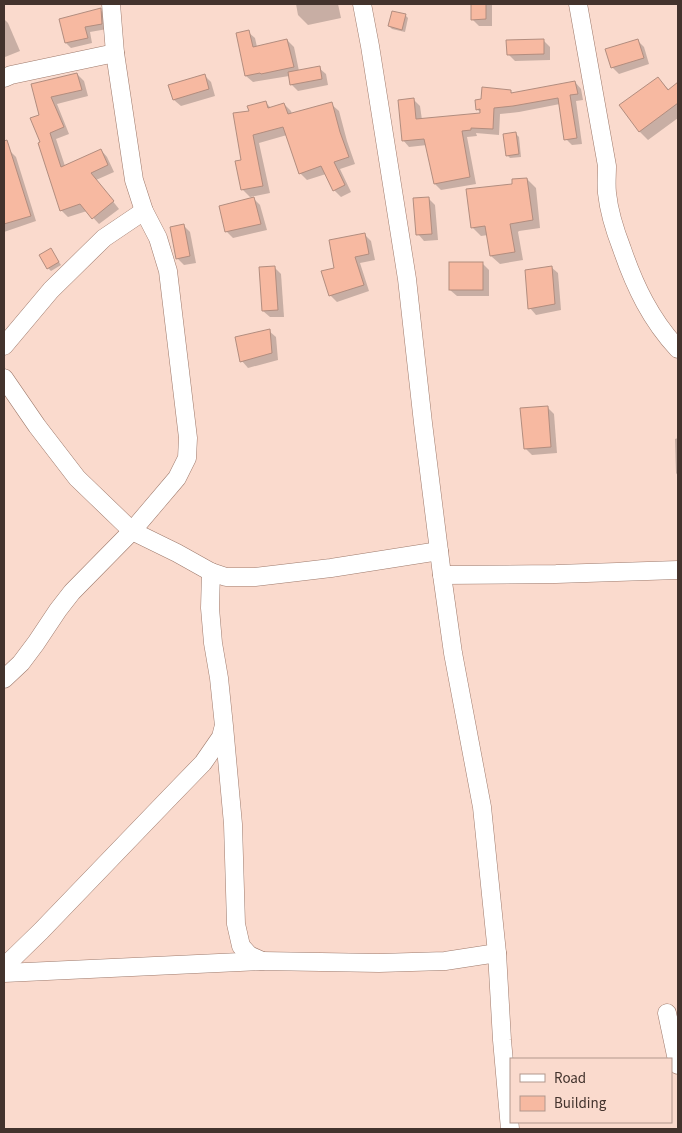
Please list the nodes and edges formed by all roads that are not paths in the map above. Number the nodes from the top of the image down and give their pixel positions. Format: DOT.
graph roads {
  1 [pos="111,4"];
  2 [pos="362,4"];
  3 [pos="578,4"];
  4 [pos="115,53"];
  5 [pos="4,78"];
  6 [pos="144,211"];
  7 [pos="4,346"];
  8 [pos="678,349"];
  9 [pos="4,378"];
  10 [pos="132,531"];
  11 [pos="439,552"];
  12 [pos="678,570"];
  13 [pos="211,572"];
  14 [pos="442,575"];
  15 [pos="4,680"];
  16 [pos="224,726"];
  17 [pos="497,953"];
  18 [pos="262,961"];
  19 [pos="4,967"];
  20 [pos="4,973"];
  21 [pos="667,1013"];
  22 [pos="678,1065"];
  23 [pos="510,1129"];
  1 -- 4 [label="street"];
  2 -- 11 [label="street"];
  3 -- 8 [label="street"];
  4 -- 5 [label="street"];
  4 -- 6 [label="street"];
  6 -- 7 [label="street"];
  6 -- 10 [label="street"];
  9 -- 10 [label="street"];
  10 -- 13 [label="street"];
  10 -- 15 [label="street"];
  11 -- 13 [label="street"];
  11 -- 14 [label="street"];
  12 -- 14 [label="street"];
  13 -- 16 [label="street"];
  14 -- 17 [label="street"];
  16 -- 18 [label="street"];
  16 -- 19 [label="street"];
  17 -- 18 [label="street"];
  17 -- 23 [label="street"];
  18 -- 20 [label="street"];
  21 -- 22 [label="street"];
}
